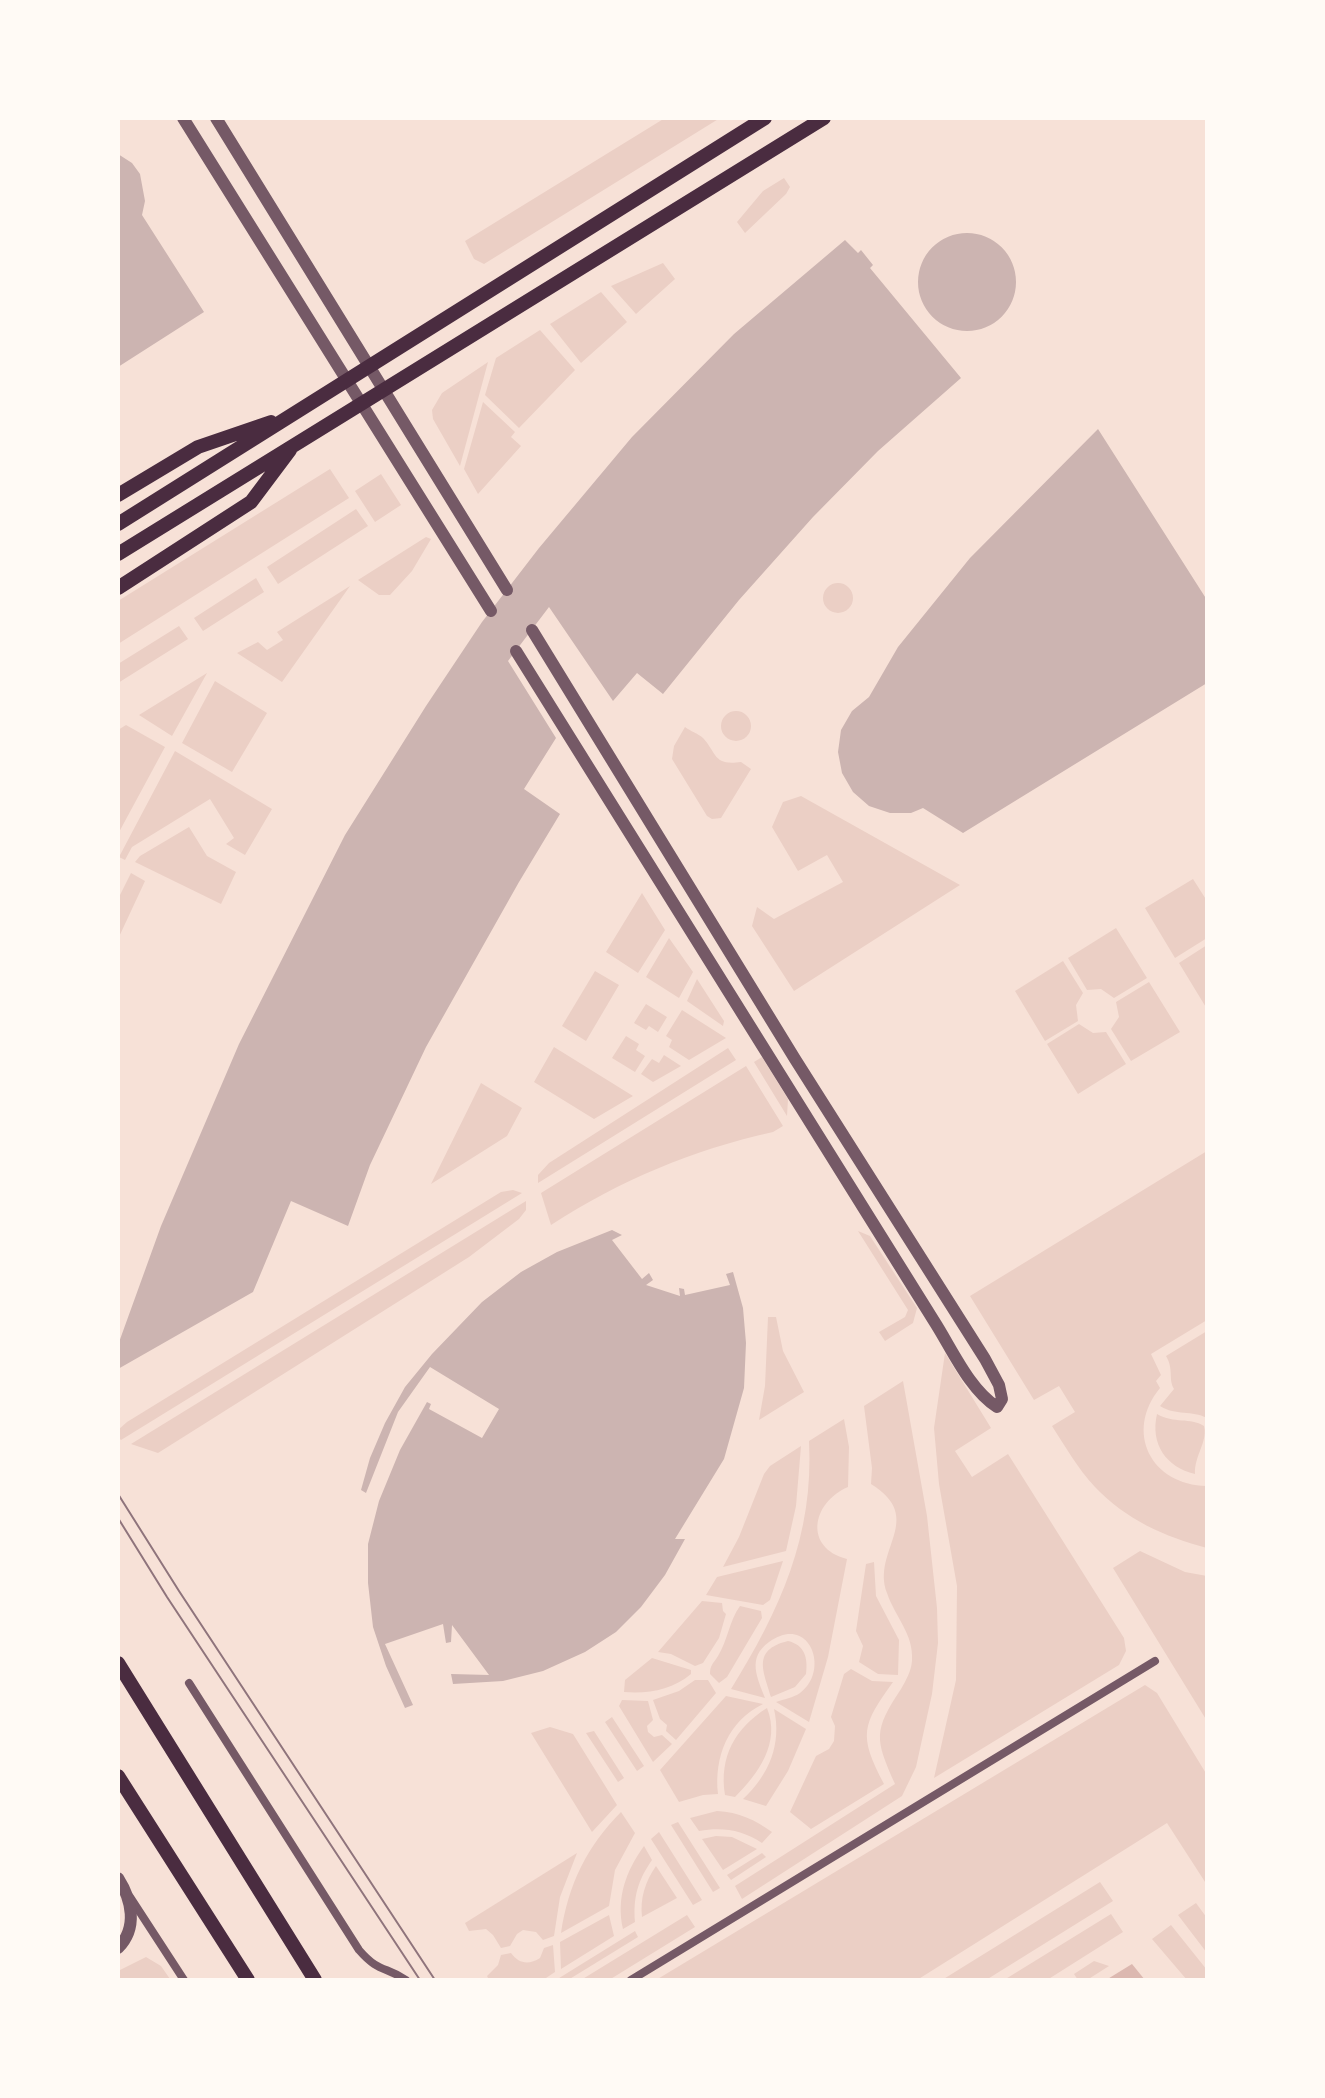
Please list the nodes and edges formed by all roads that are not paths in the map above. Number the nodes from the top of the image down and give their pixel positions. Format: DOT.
graph roads {
  1 [pos="183,118"];
  2 [pos="216,118"];
  3 [pos="765,118"];
  4 [pos="824,118"];
  5 [pos="369,366"];
  6 [pos="347,380"];
  7 [pos="383,388"];
  8 [pos="360,402"];
  9 [pos="294,414"];
  10 [pos="295,444"];
  11 [pos="118,495"];
  12 [pos="118,524"];
  13 [pos="118,554"];
  14 [pos="118,588"];
  15 [pos="507,590"];
  16 [pos="491,611"];
  17 [pos="532,630"];
  18 [pos="516,651"];
  19 [pos="1155,1661"];
  20 [pos="118,1663"];
  21 [pos="189,1683"];
  22 [pos="118,1776"];
  23 [pos="122,1884"];
  24 [pos="118,1948"];
  25 [pos="184,1980"];
  26 [pos="248,1980"];
  27 [pos="315,1980"];
  28 [pos="406,1980"];
  29 [pos="631,1980"];
  1 -- 6 [label="street"];
  2 -- 5 [label="street"];
  3 -- 5 [label="main road"];
  4 -- 7 [label="main road"];
  5 -- 6 [label="main road"];
  5 -- 7 [label="street"];
  6 -- 8 [label="street"];
  6 -- 9 [label="main road"];
  7 -- 8 [label="main road"];
  7 -- 15 [label="street"];
  8 -- 10 [label="main road"];
  8 -- 16 [label="street"];
  9 -- 11 [label="main road"];
  9 -- 12 [label="main road"];
  10 -- 13 [label="main road"];
  10 -- 14 [label="main road"];
  17 -- 18 [label="street"];
  19 -- 29 [label="street"];
  20 -- 27 [label="main road"];
  21 -- 28 [label="street"];
  22 -- 26 [label="main road"];
  23 -- 24 [label="street"];
  23 -- 25 [label="street"];
}
